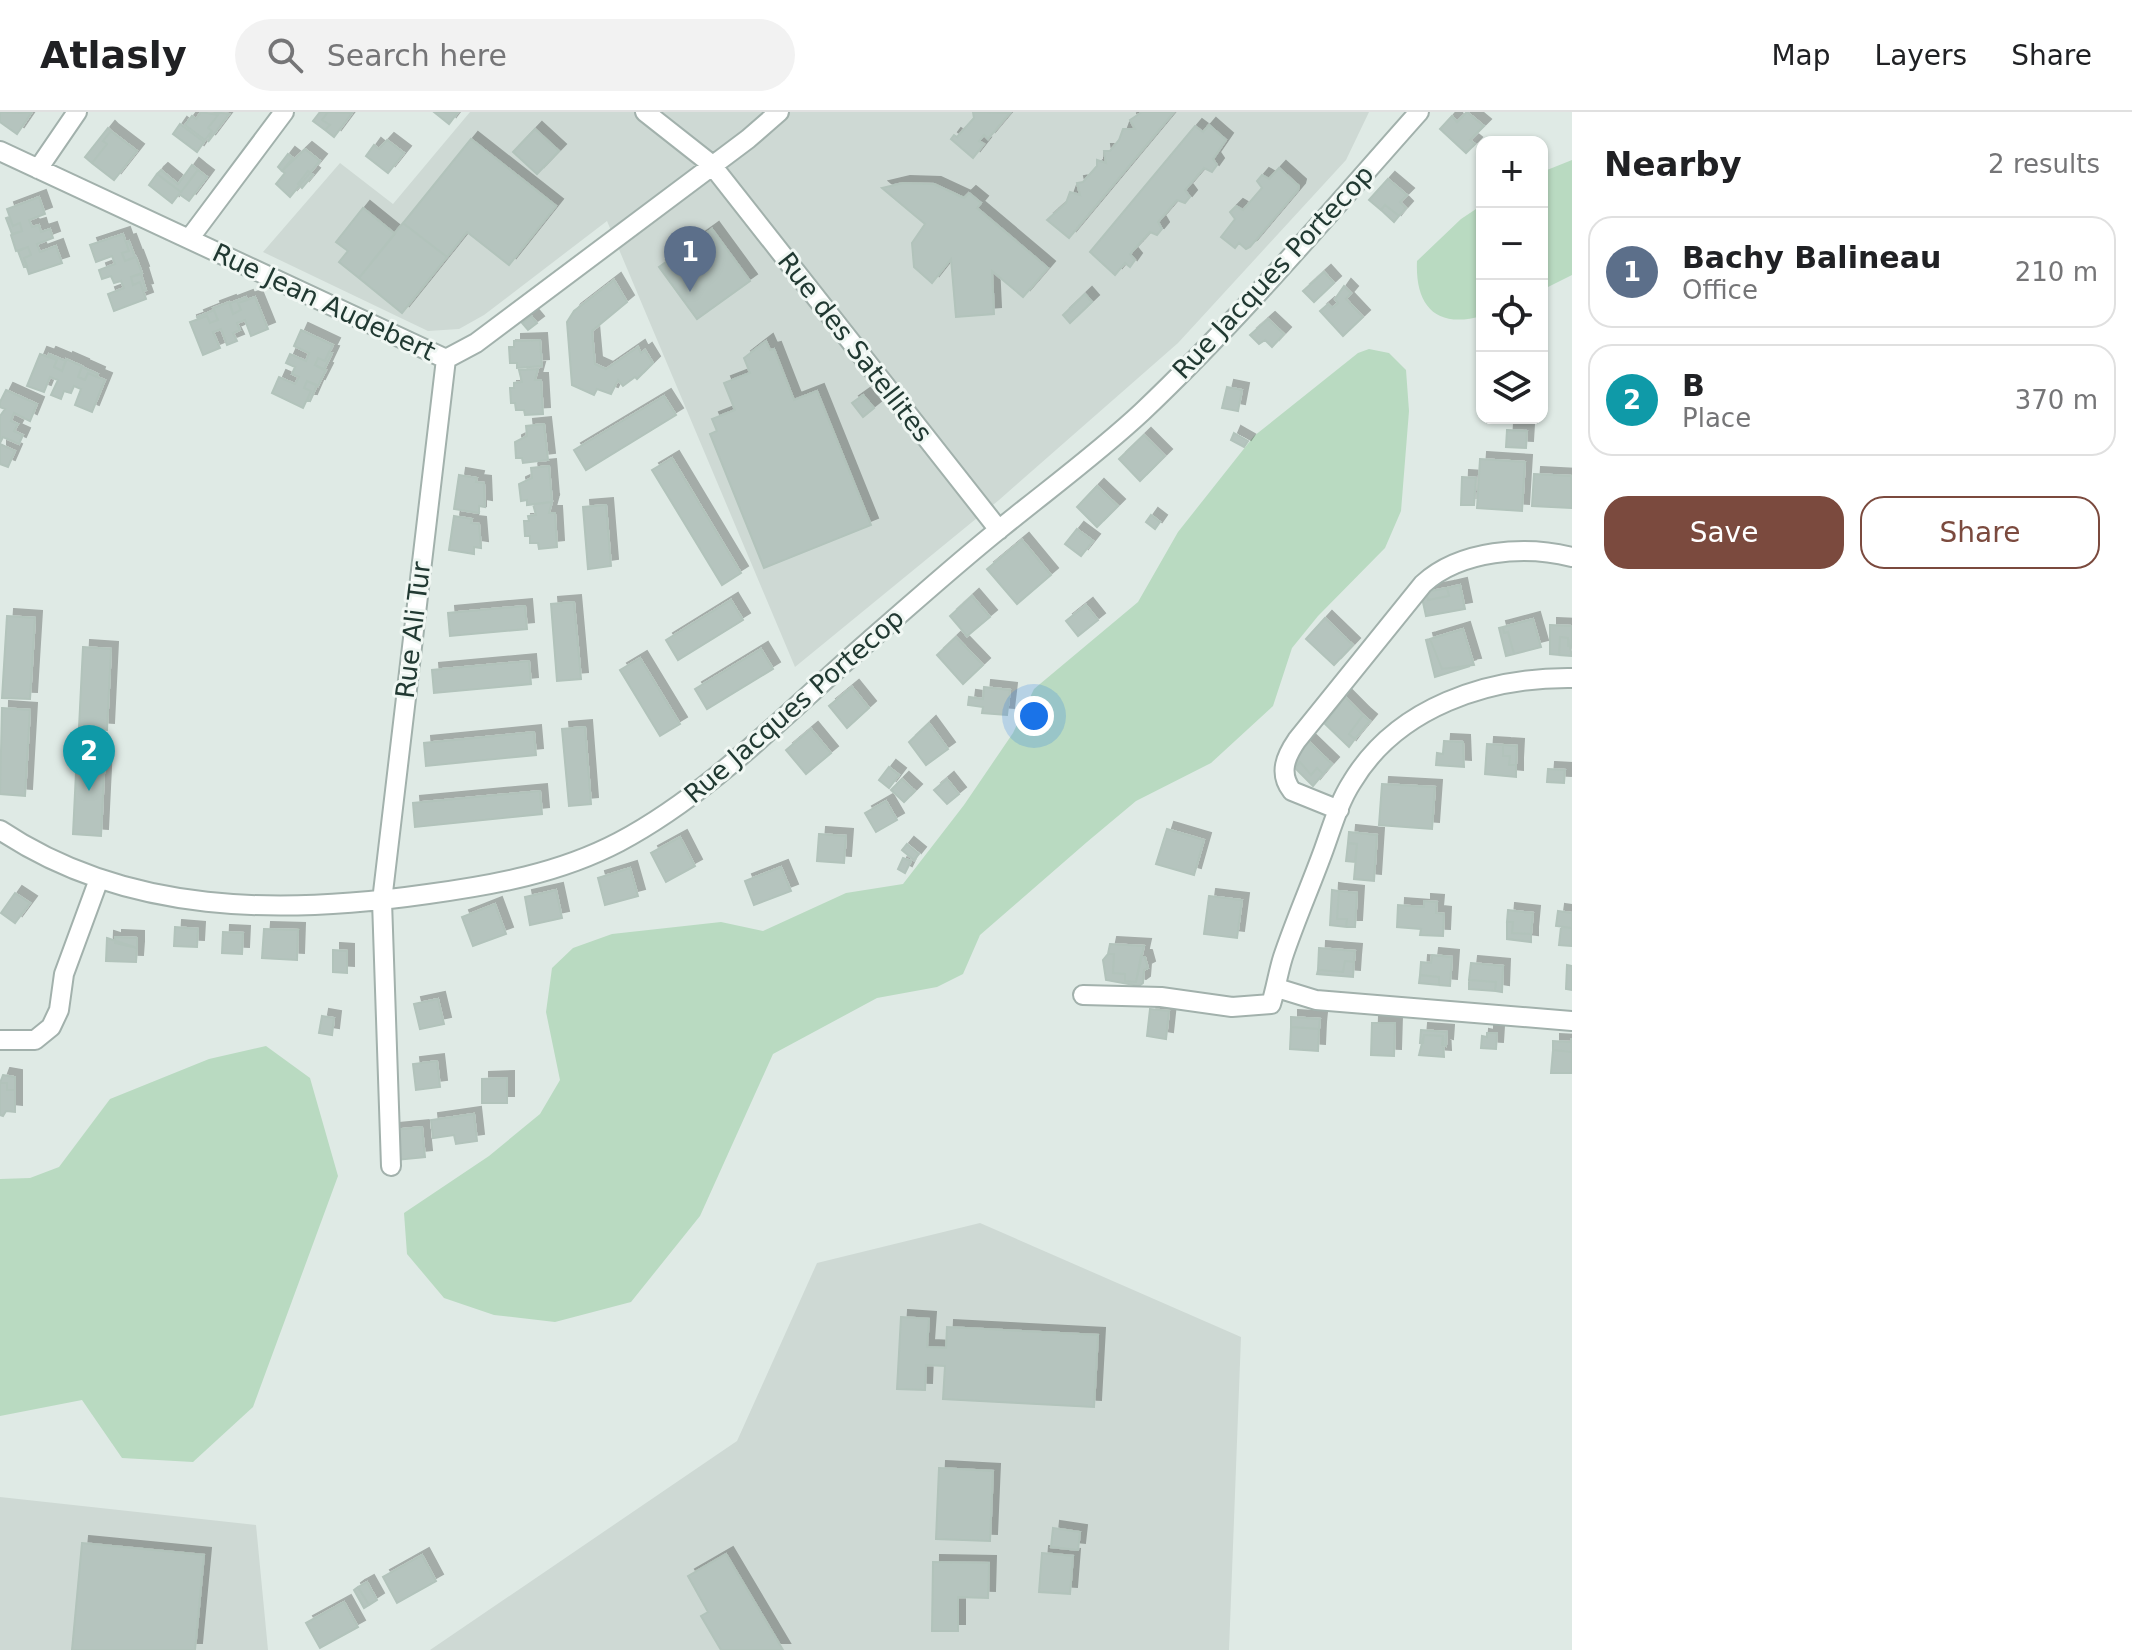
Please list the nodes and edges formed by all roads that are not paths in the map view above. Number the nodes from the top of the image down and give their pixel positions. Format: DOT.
graph roads {
  1 [pos="77,112"];
  2 [pos="284,112"];
  3 [pos="645,112"];
  4 [pos="779,112"];
  5 [pos="1419,112"];
  6 [pos="0,151"];
  7 [pos="711,164"];
  8 [pos="38,169"];
  9 [pos="189,239"];
  10 [pos="446,359"];
  11 [pos="999,530"];
  12 [pos="1572,557"];
  13 [pos="1572,678"];
  14 [pos="1339,810"];
  15 [pos="0,830"];
  16 [pos="99,879"];
  17 [pos="382,901"];
  18 [pos="1277,988"];
  19 [pos="1083,995"];
  20 [pos="1572,1021"];
  21 [pos="0,1040"];
  22 [pos="391,1166"];
  1 -- 8 [label="street"];
  2 -- 9 [label="street"];
  3 -- 7 [label="street, Rue des Satellites"];
  4 -- 7 [label="street, Rue Jean Audebert"];
  5 -- 11 [label="street, Rue Jacques Portecop"];
  6 -- 8 [label="street, Rue Jean Audebert"];
  7 -- 10 [label="street, Rue Jean Audebert"];
  7 -- 11 [label="street, Rue des Satellites"];
  8 -- 9 [label="street, Rue Jean Audebert"];
  9 -- 10 [label="street, Rue Jean Audebert"];
  10 -- 17 [label="street, Rue Ali Tur"];
  11 -- 17 [label="street, Rue Jacques Portecop"];
  12 -- 14 [label="street"];
  13 -- 14 [label="street"];
  14 -- 18 [label="street"];
  15 -- 16 [label="street, Rue Jacques Portecop"];
  16 -- 17 [label="street, Rue Jacques Portecop"];
  16 -- 21 [label="street"];
  17 -- 22 [label="street, Rue Ali Tur"];
  18 -- 19 [label="street"];
  18 -- 20 [label="street"];
}
